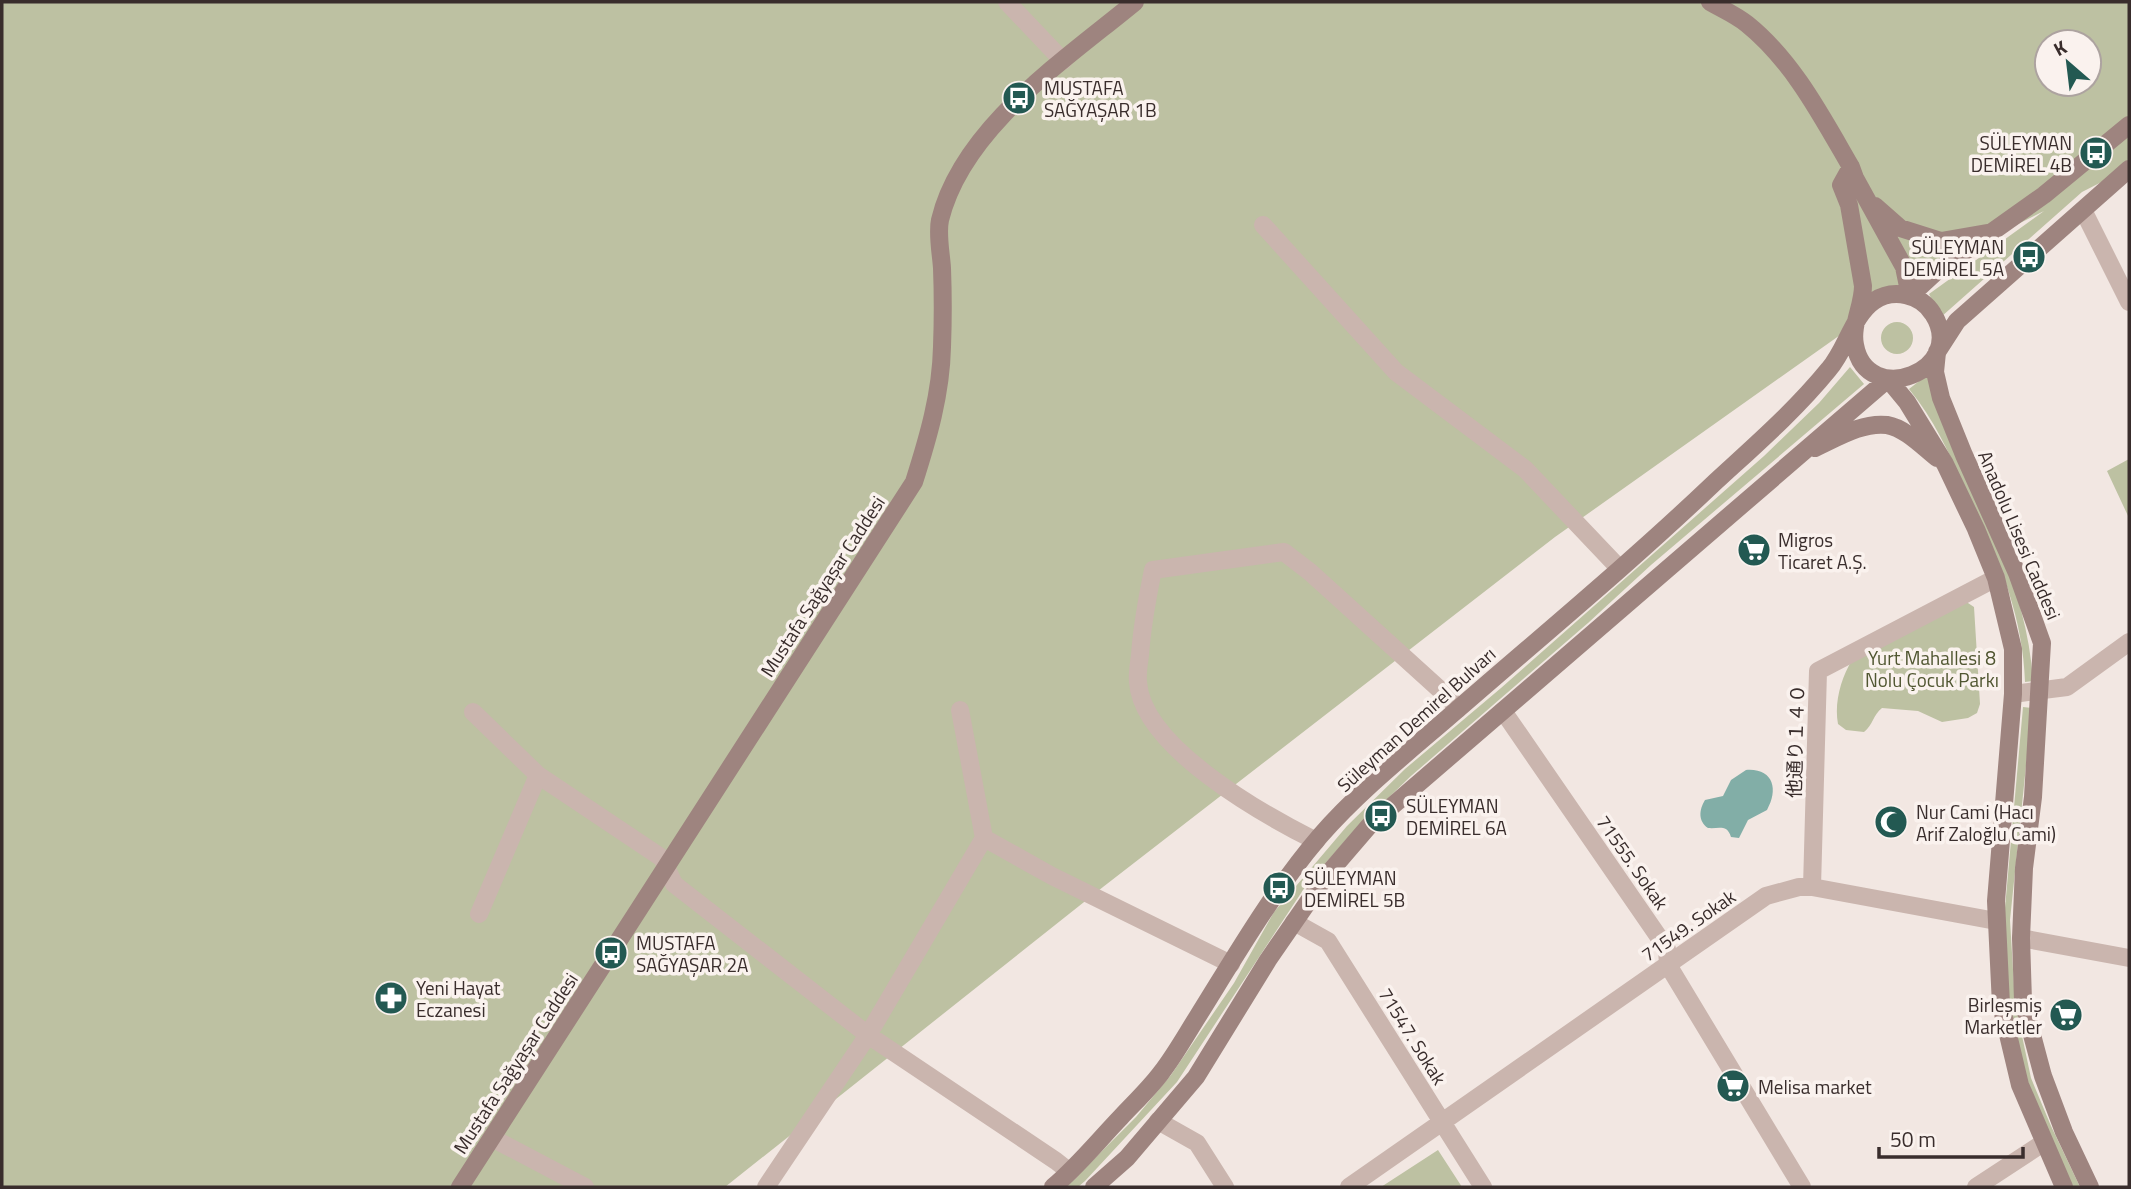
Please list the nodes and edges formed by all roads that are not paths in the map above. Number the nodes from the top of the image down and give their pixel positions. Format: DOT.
graph roads {
  1 [pos="1007,2"];
  2 [pos="1135,2"];
  3 [pos="1710,2"];
  4 [pos="1063,61"];
  5 [pos="2129,125"];
  6 [pos="1852,167"];
  7 [pos="2129,169"];
  8 [pos="1866,198"];
  9 [pos="2083,210"];
  10 [pos="1263,225"];
  11 [pos="1991,232"];
  12 [pos="1910,296"];
  13 [pos="2129,302"];
  14 [pos="1855,326"];
  15 [pos="1937,352"];
  16 [pos="1888,379"];
  17 [pos="1796,457"];
  18 [pos="1945,464"];
  19 [pos="1619,568"];
  20 [pos="1996,579"];
  21 [pos="2129,642"];
  22 [pos="2041,690"];
  23 [pos="2013,694"];
  24 [pos="1458,709"];
  25 [pos="960,710"];
  26 [pos="1503,711"];
  27 [pos="473,712"];
  28 [pos="538,775"];
  29 [pos="984,838"];
  30 [pos="1317,841"];
  31 [pos="666,868"];
  32 [pos="1812,887"];
  33 [pos="479,914"];
  34 [pos="1996,921"];
  35 [pos="1294,922"];
  36 [pos="2021,937"];
  37 [pos="2129,958"];
  38 [pos="1231,964"];
  39 [pos="1668,965"];
  40 [pos="868,1035"];
  41 [pos="1158,1121"];
  42 [pos="1443,1122"];
  43 [pos="492,1138"];
  44 [pos="2043,1143"];
  45 [pos="1070,1172"];
  46 [pos="460,1187"];
  47 [pos="586,1187"];
  48 [pos="766,1187"];
  49 [pos="1053,1187"];
  50 [pos="1094,1187"];
  51 [pos="1224,1187"];
  52 [pos="1349,1187"];
  53 [pos="1483,1187"];
  54 [pos="1802,1187"];
  55 [pos="1976,1187"];
  56 [pos="2064,1187"];
  57 [pos="2090,1187"];
  1 -- 4 [label="street"];
  2 -- 4 [label="main road, Mustafa Sağyaşar Caddesi"];
  3 -- 6 [label="main road"];
  4 -- 31 [label="main road, Mustafa Sağyaşar Caddesi"];
  5 -- 11 [label="main road"];
  6 -- 8 [label="main road"];
  6 -- 14 [label="main road"];
  7 -- 9 [label="main road"];
  8 -- 11 [label="main road"];
  8 -- 12 [label="main road"];
  9 -- 13 [label="street"];
  9 -- 15 [label="main road"];
  10 -- 19 [label="street"];
  11 -- 12 [label="main road"];
  12 -- 14 [label="main road"];
  12 -- 15 [label="main road"];
  14 -- 16 [label="main road"];
  14 -- 19 [label="main road, Süleyman Demirel Bulvarı"];
  15 -- 16 [label="main road"];
  15 -- 22 [label="main road, Anadolu Lisesi Caddesi"];
  16 -- 17 [label="main road"];
  16 -- 18 [label="main road, Anadolu Lisesi Caddesi"];
  17 -- 18 [label="main road"];
  17 -- 26 [label="main road"];
  18 -- 20 [label="main road, Anadolu Lisesi Caddesi"];
  19 -- 24 [label="main road, Süleyman Demirel Bulvarı"];
  20 -- 23 [label="main road, Anadolu Lisesi Caddesi"];
  20 -- 32 [label="street, 他通り１４０"];
  21 -- 22 [label="street"];
  22 -- 23 [label="street"];
  22 -- 36 [label="main road, Anadolu Lisesi Caddesi"];
  23 -- 34 [label="main road, Anadolu Lisesi Caddesi"];
  24 -- 30 [label="main road, Süleyman Demirel Bulvarı"];
  24 -- 30 [label="street"];
  25 -- 29 [label="street"];
  26 -- 35 [label="main road"];
  26 -- 39 [label="street, 71555. Sokak"];
  27 -- 28 [label="street"];
  28 -- 31 [label="street"];
  28 -- 33 [label="street"];
  29 -- 38 [label="street"];
  29 -- 40 [label="street"];
  30 -- 38 [label="main road, Süleyman Demirel Bulvarı"];
  31 -- 40 [label="street"];
  31 -- 43 [label="main road, Mustafa Sağyaşar Caddesi"];
  32 -- 34 [label="street, 71549. Sokak"];
  32 -- 39 [label="street, 71549. Sokak"];
  34 -- 44 [label="main road, Anadolu Lisesi Caddesi"];
  35 -- 41 [label="main road"];
  35 -- 42 [label="street, 71547. Sokak"];
  36 -- 37 [label="street"];
  36 -- 57 [label="main road, Anadolu Lisesi Caddesi"];
  38 -- 45 [label="main road, Süleyman Demirel Bulvarı"];
  39 -- 42 [label="street, 71549. Sokak"];
  39 -- 54 [label="street, 71555. Sokak"];
  40 -- 45 [label="street"];
  40 -- 48 [label="street"];
  41 -- 50 [label="main road"];
  41 -- 51 [label="street"];
  42 -- 52 [label="street, 71549. Sokak"];
  42 -- 53 [label="street, 71547. Sokak"];
  43 -- 46 [label="main road, Mustafa Sağyaşar Caddesi"];
  43 -- 47 [label="street"];
  44 -- 55 [label="street"];
  44 -- 56 [label="main road, Anadolu Lisesi Caddesi"];
  45 -- 49 [label="main road, Süleyman Demirel Bulvarı"];
}
